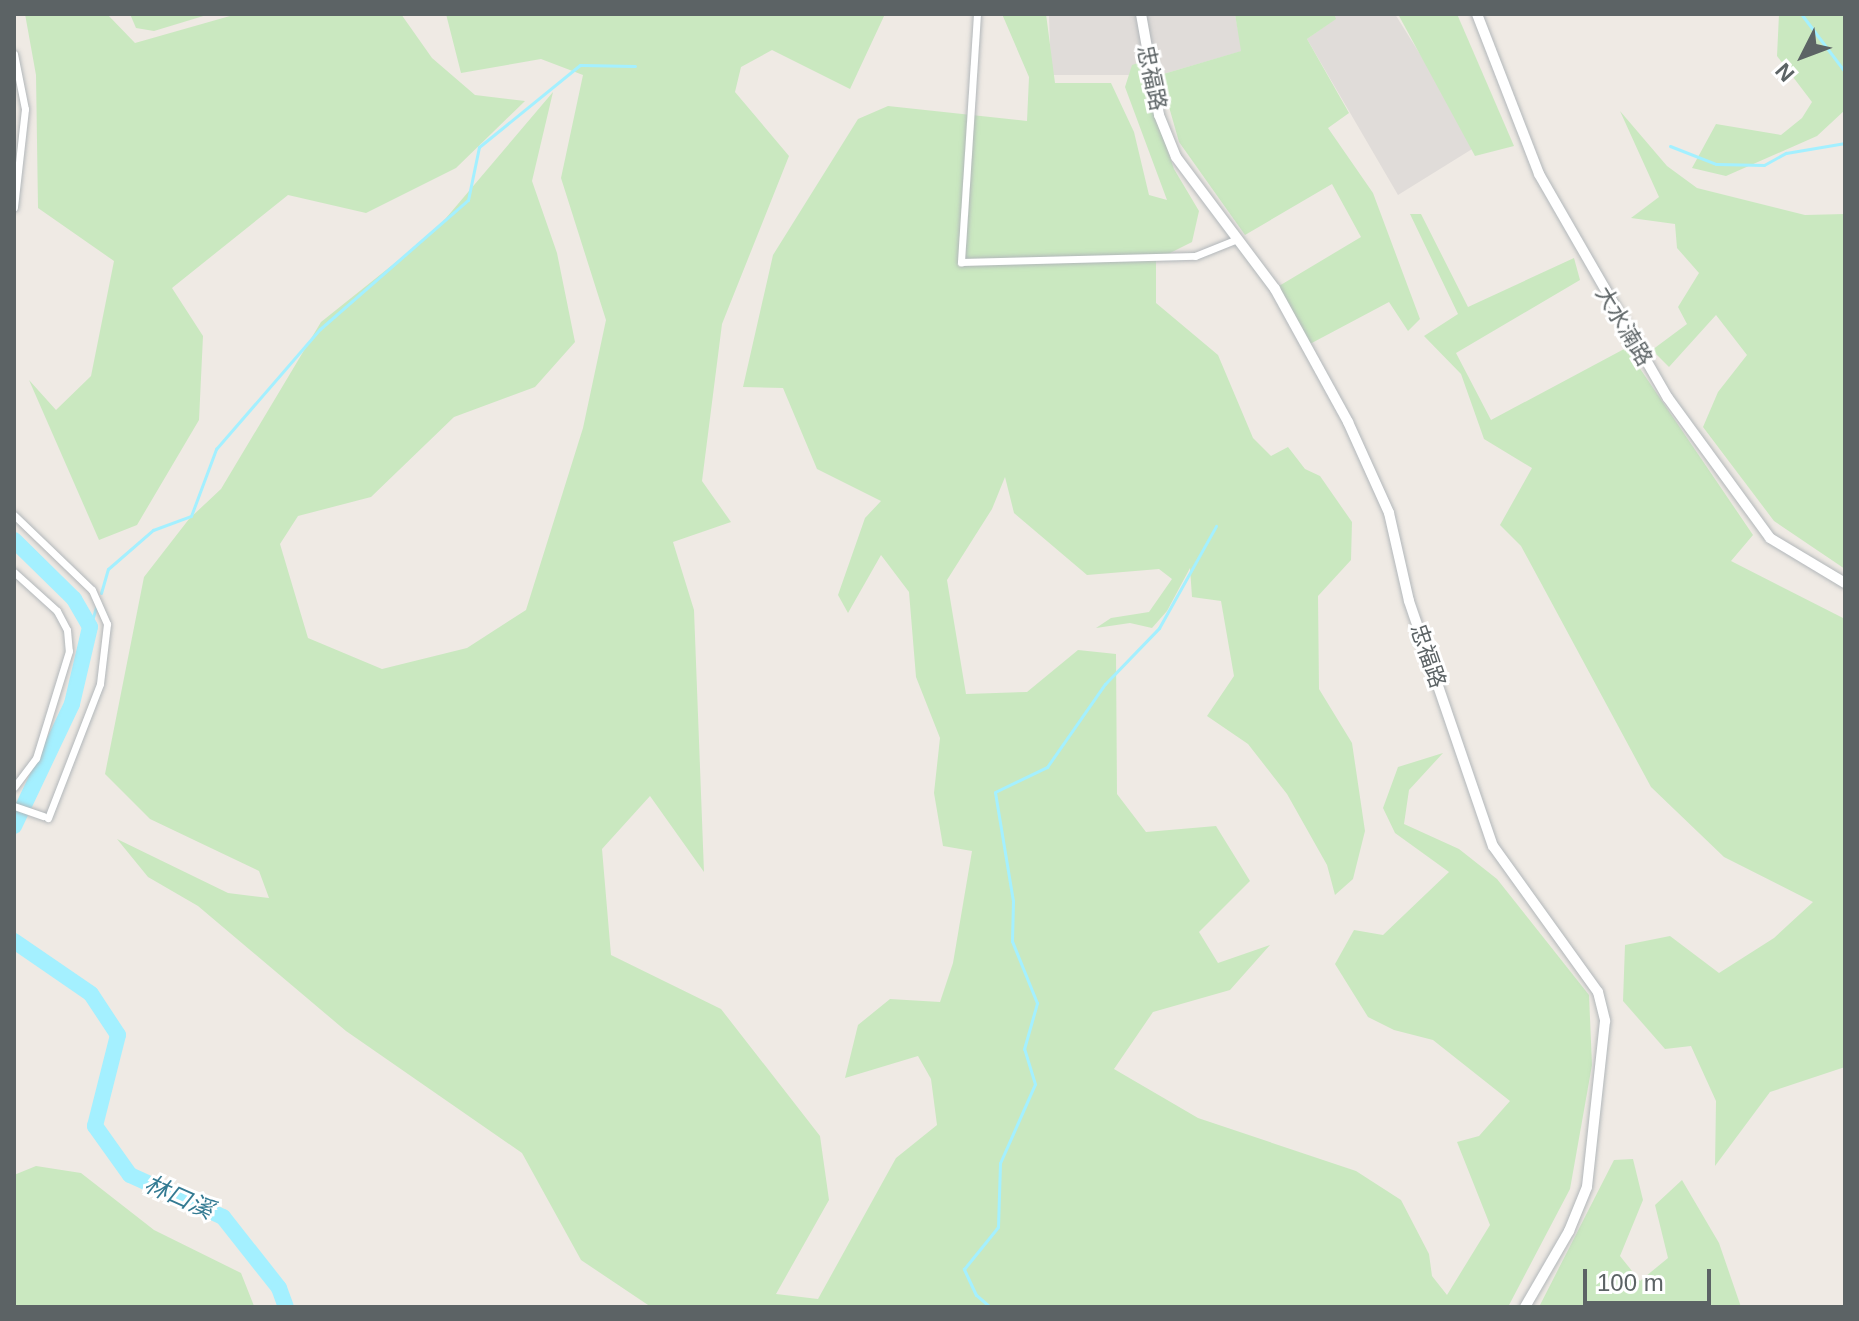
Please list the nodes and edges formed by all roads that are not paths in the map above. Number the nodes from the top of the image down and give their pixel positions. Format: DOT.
graph roads {
  1 [pos="977,14"];
  2 [pos="1141,14"];
  3 [pos="1477,14"];
  4 [pos="14,54"];
  5 [pos="14,207"];
  6 [pos="1237,239"];
  7 [pos="14,515"];
  8 [pos="14,572"];
  9 [pos="1845,583"];
  10 [pos="14,787"];
  11 [pos="14,806"];
  12 [pos="1525,1307"];
  1 -- 6 [label="street"];
  2 -- 6 [label="street, 忠福路"];
  3 -- 9 [label="street, 大水湳路"];
  4 -- 5 [label="street"];
  6 -- 12 [label="street, 忠福路"];
  7 -- 11 [label="street"];
  8 -- 10 [label="street"];
}
